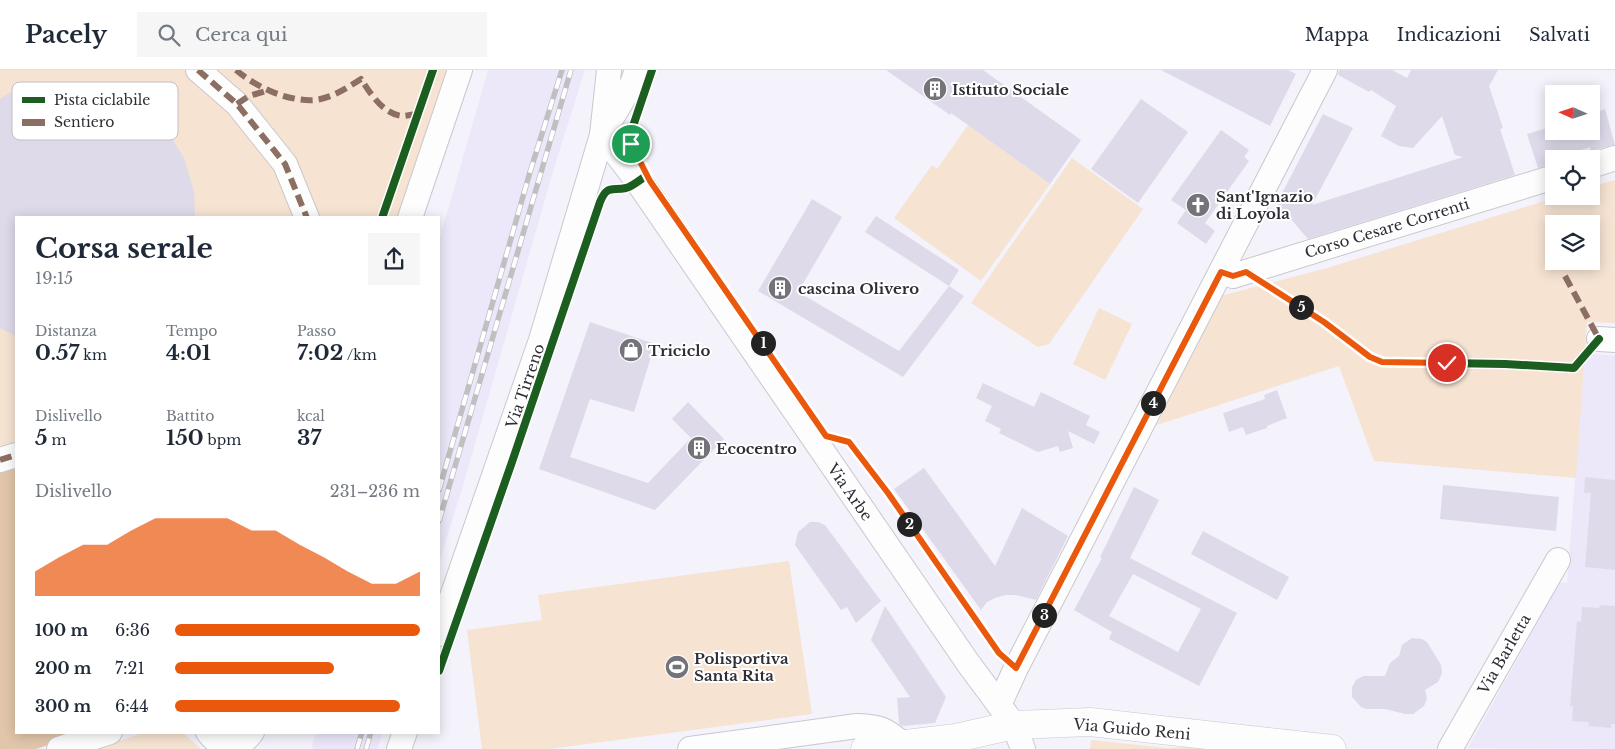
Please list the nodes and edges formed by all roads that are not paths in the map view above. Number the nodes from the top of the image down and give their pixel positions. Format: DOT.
graph roads {
  1 [pos="198,70"];
  2 [pos="460,70"];
  3 [pos="609,70"];
  4 [pos="637,70"];
  5 [pos="1325,70"];
  6 [pos="602,135"];
  7 [pos="1615,158"];
  8 [pos="1600,163"];
  9 [pos="1545,180"];
  10 [pos="306,216"];
  11 [pos="411,216"];
  12 [pos="1221,272"];
  13 [pos="15,455"];
  14 [pos="0,460"];
  15 [pos="1558,560"];
  16 [pos="440,631"];
  17 [pos="1012,726"];
  18 [pos="104,734"];
  19 [pos="404,734"];
  20 [pos="903,744"];
  21 [pos="870,748"];
  22 [pos="59,749"];
  23 [pos="399,749"];
  24 [pos="690,749"];
  25 [pos="1332,749"];
  26 [pos="1450,749"];
  1 -- 10 [label="street"];
  2 -- 11 [label="street"];
  3 -- 6 [label="street, Via Tirreno"];
  4 -- 6 [label="street, Via Tirreno"];
  5 -- 12 [label="street"];
  6 -- 16 [label="street, Via Tirreno"];
  6 -- 17 [label="street, Via Arbe"];
  7 -- 8 [label="street"];
  9 -- 12 [label="street, Corso Cesare Correnti"];
  12 -- 17 [label="street"];
  13 -- 14 [label="street"];
  15 -- 26 [label="street, Via Barletta"];
  17 -- 20 [label="main road, Via Guido Reni"];
  17 -- 25 [label="main road, Via Guido Reni"];
  18 -- 22 [label="street"];
  19 -- 23 [label="street"];
  20 -- 21 [label="main road, Via Guido Reni"];
  20 -- 24 [label="street"];
}
